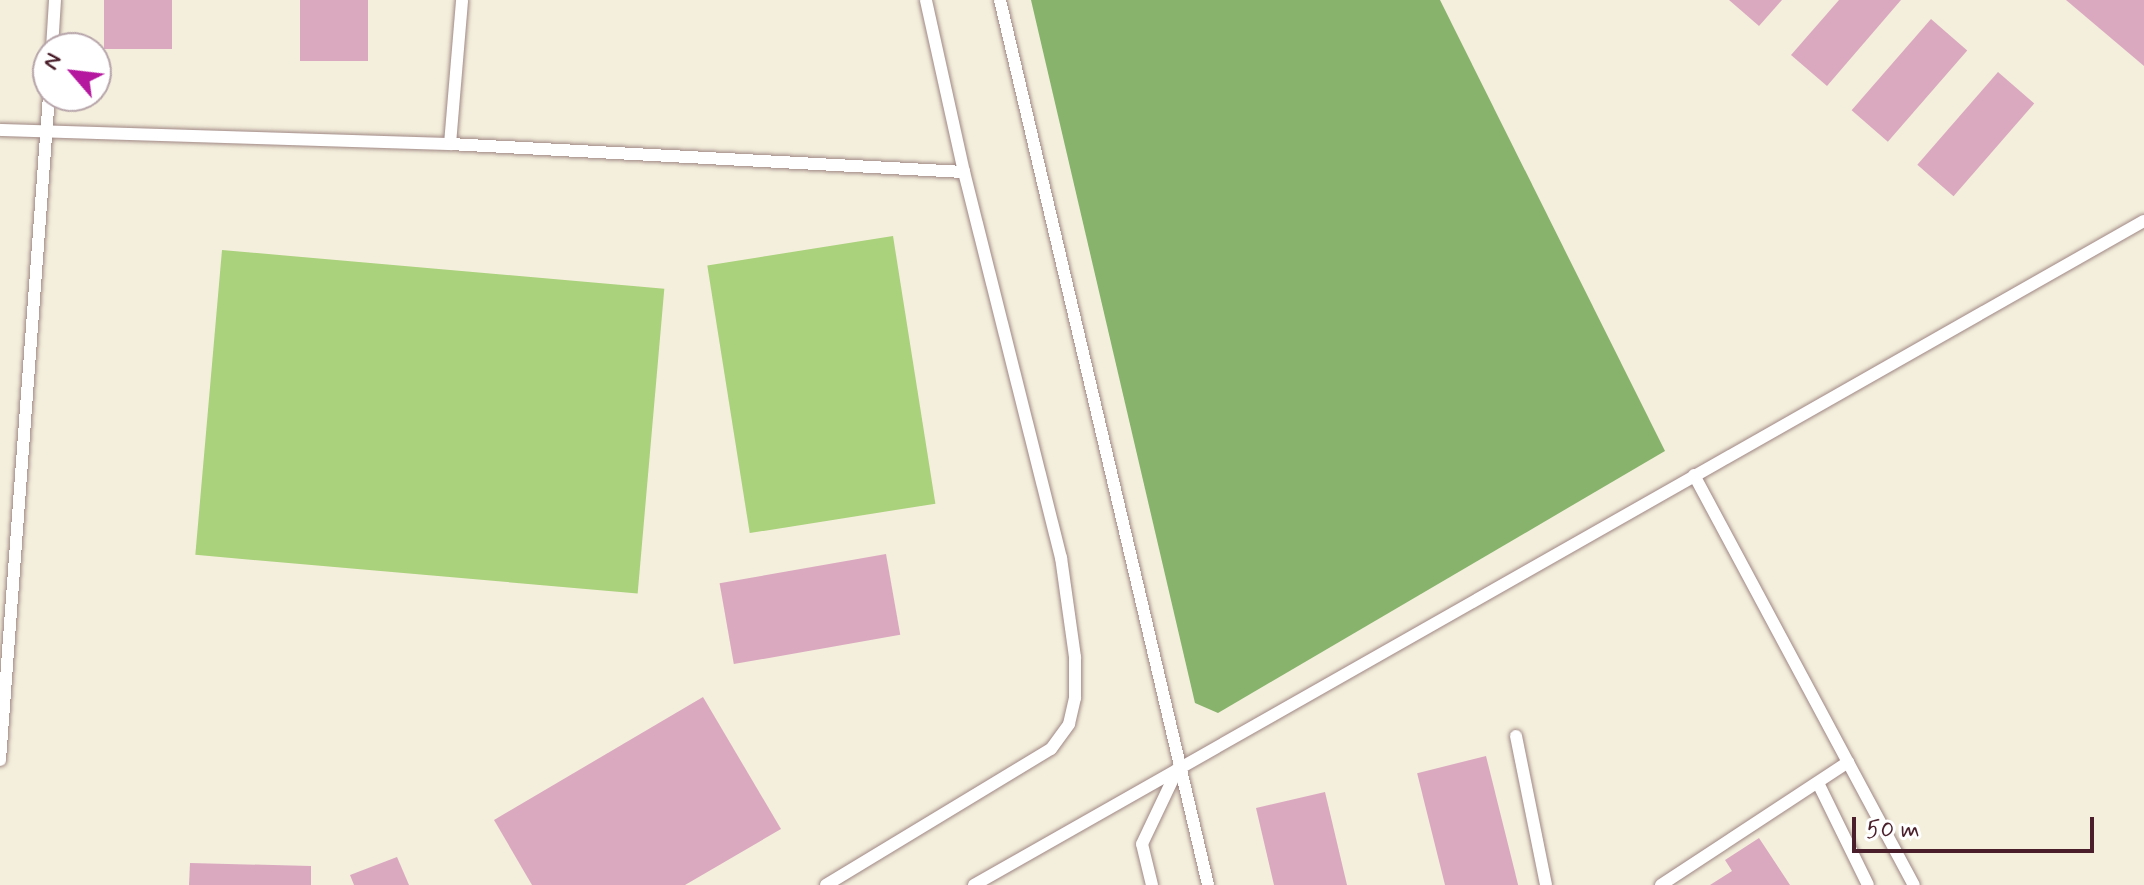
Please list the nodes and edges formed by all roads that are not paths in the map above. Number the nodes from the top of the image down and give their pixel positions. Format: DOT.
graph roads {
  1 [pos="55,0"];
  2 [pos="462,0"];
  3 [pos="926,0"];
  4 [pos="1000,0"];
  5 [pos="53,32"];
  6 [pos="48,112"];
  7 [pos="0,130"];
  8 [pos="46,131"];
  9 [pos="450,144"];
  10 [pos="964,172"];
  11 [pos="2144,221"];
  12 [pos="1694,475"];
  13 [pos="1516,736"];
  14 [pos="0,760"];
  15 [pos="1848,762"];
  16 [pos="1179,766"];
  17 [pos="1819,785"];
  18 [pos="826,885"];
  19 [pos="974,885"];
  20 [pos="1152,885"];
  21 [pos="1208,885"];
  22 [pos="1546,885"];
  23 [pos="1661,885"];
  24 [pos="1868,885"];
  25 [pos="1914,885"];
  1 -- 5 [label="lane"];
  2 -- 9 [label="lane"];
  3 -- 10 [label="lane"];
  4 -- 16 [label="lane"];
  6 -- 8 [label="lane"];
  7 -- 8 [label="lane"];
  8 -- 9 [label="lane"];
  8 -- 14 [label="lane"];
  9 -- 10 [label="lane"];
  10 -- 18 [label="lane"];
  11 -- 12 [label="lane"];
  12 -- 15 [label="lane"];
  12 -- 16 [label="lane"];
  13 -- 22 [label="lane"];
  15 -- 17 [label="lane"];
  15 -- 25 [label="lane"];
  16 -- 19 [label="lane"];
  16 -- 20 [label="lane"];
  16 -- 21 [label="lane"];
  17 -- 23 [label="lane"];
  17 -- 24 [label="lane"];
}
